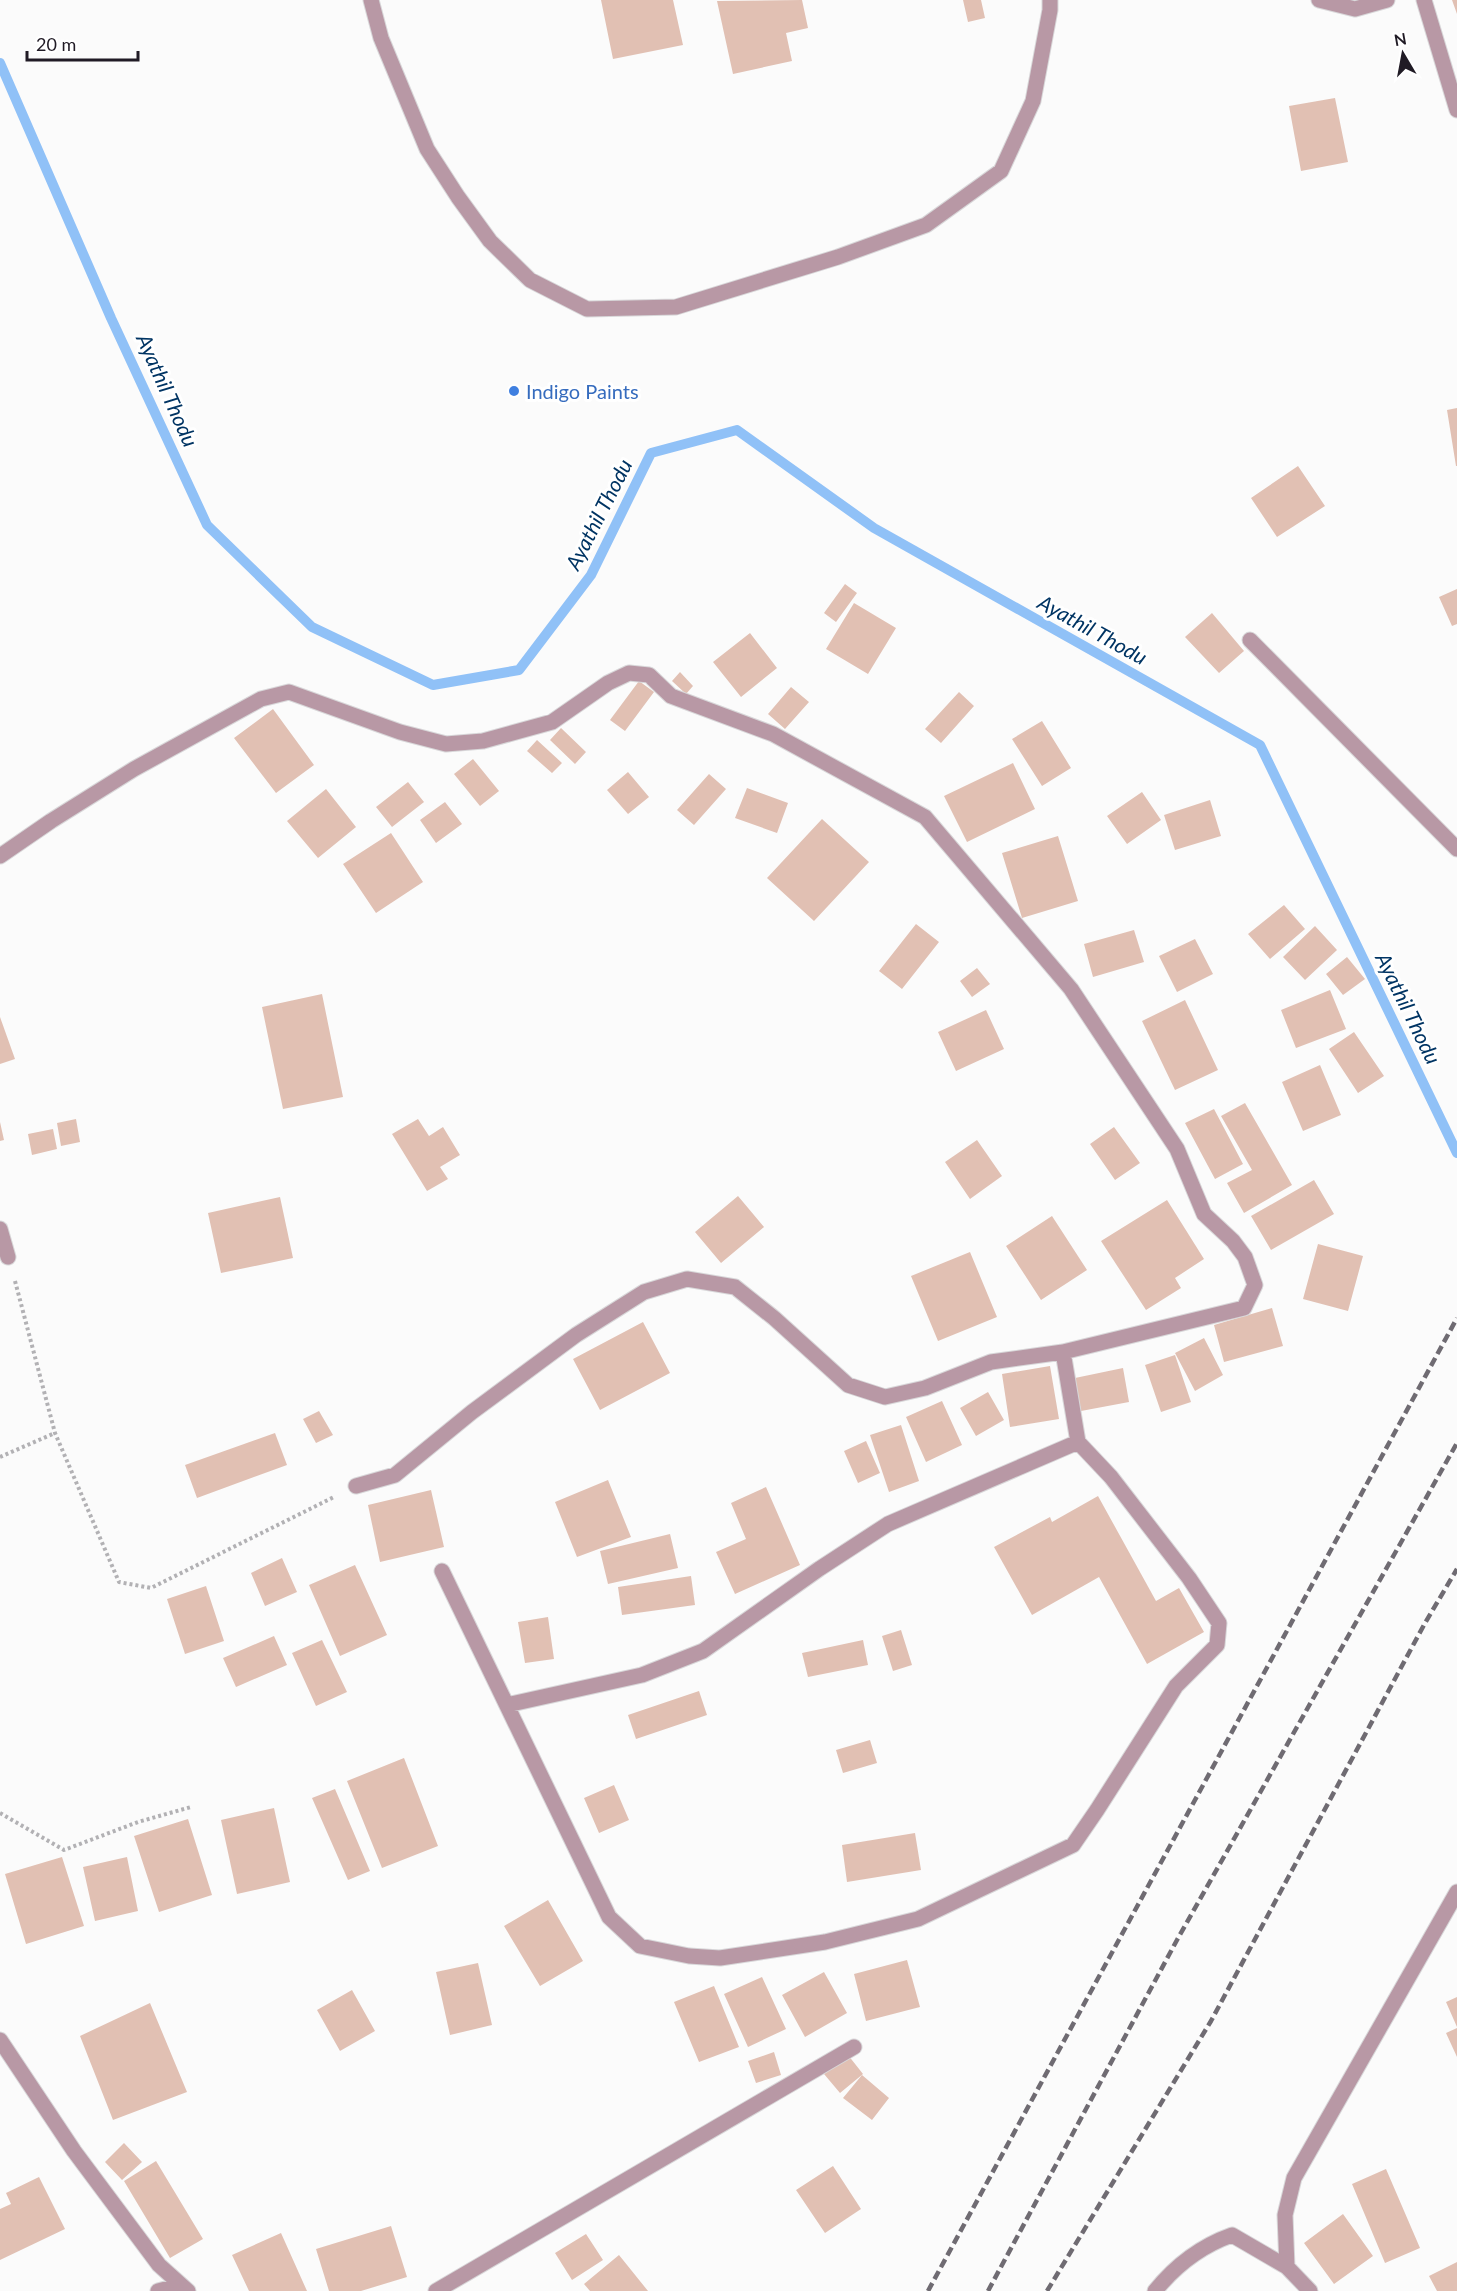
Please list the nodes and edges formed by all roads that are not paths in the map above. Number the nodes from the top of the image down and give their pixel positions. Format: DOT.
graph roads {
  1 [pos="371,0"];
  2 [pos="1050,0"];
  3 [pos="1319,0"];
  4 [pos="1387,0"];
  5 [pos="1424,0"];
  6 [pos="1457,110"];
  7 [pos="1250,640"];
  8 [pos="1457,849"];
  9 [pos="0,856"];
  10 [pos="0,1229"];
  11 [pos="8,1257"];
  12 [pos="1063,1352"];
  13 [pos="1078,1442"];
  14 [pos="356,1486"];
  15 [pos="442,1571"];
  16 [pos="507,1705"];
  17 [pos="1457,1892"];
  18 [pos="0,2040"];
  19 [pos="854,2047"];
  20 [pos="1287,2267"];
  21 [pos="184,2288"];
  22 [pos="158,2291"];
  23 [pos="436,2291"];
  24 [pos="1155,2291"];
  25 [pos="1310,2291"];
  1 -- 2 [label="street"];
  3 -- 4 [label="street"];
  5 -- 6 [label="street"];
  7 -- 8 [label="street"];
  9 -- 12 [label="street"];
  10 -- 11 [label="street"];
  12 -- 13 [label="street"];
  12 -- 14 [label="street"];
  13 -- 16 [label="street"];
  13 -- 16 [label="street"];
  15 -- 16 [label="street"];
  17 -- 20 [label="street"];
  18 -- 21 [label="street"];
  19 -- 23 [label="street"];
  20 -- 24 [label="street"];
  20 -- 25 [label="street"];
  21 -- 22 [label="street"];
}
